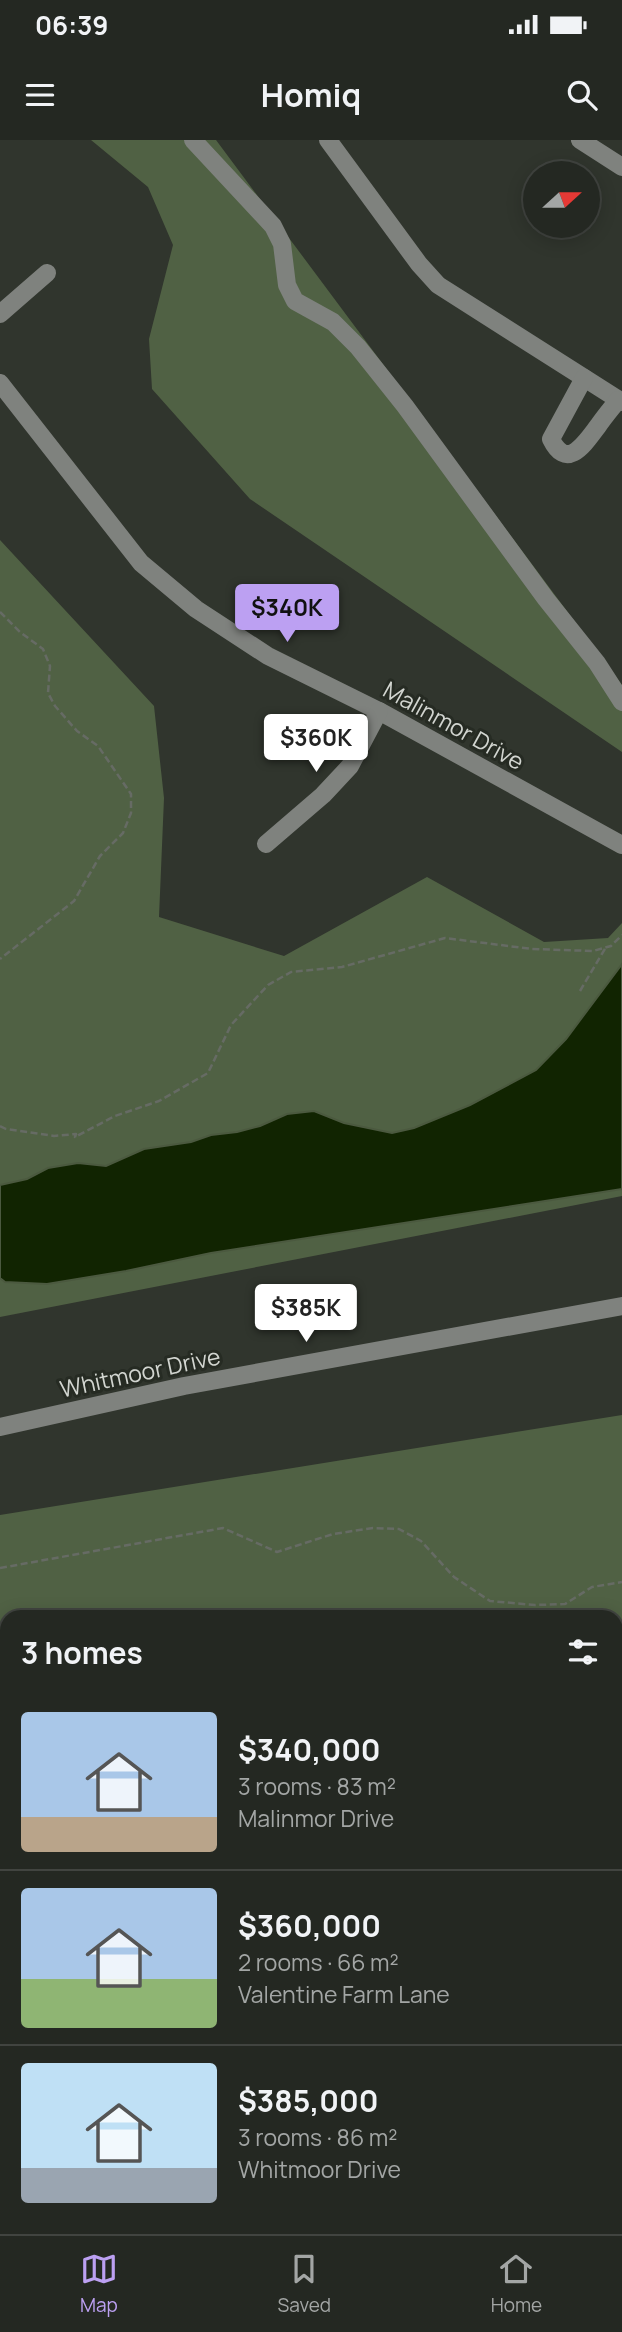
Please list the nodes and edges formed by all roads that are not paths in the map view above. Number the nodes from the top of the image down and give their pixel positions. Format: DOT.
graph roads {
  1 [pos="193,140"];
  2 [pos="328,140"];
  3 [pos="580,140"];
  4 [pos="622,167"];
  5 [pos="47,273"];
  6 [pos="0,314"];
  7 [pos="584,378"];
  8 [pos="0,383"];
  9 [pos="620,401"];
  10 [pos="622,702"];
  11 [pos="379,711"];
  12 [pos="266,844"];
  13 [pos="622,845"];
  14 [pos="622,1307"];
  15 [pos="0,1427"];
  1 -- 10 [label="street"];
  2 -- 7 [label="street"];
  3 -- 4 [label="street"];
  5 -- 6 [label="street"];
  7 -- 9 [label="street"];
  7 -- 9 [label="street"];
  8 -- 11 [label="street, Malinmor Drive"];
  11 -- 12 [label="street"];
  11 -- 13 [label="street, Malinmor Drive"];
  14 -- 15 [label="street, Whitmoor Drive"];
}
